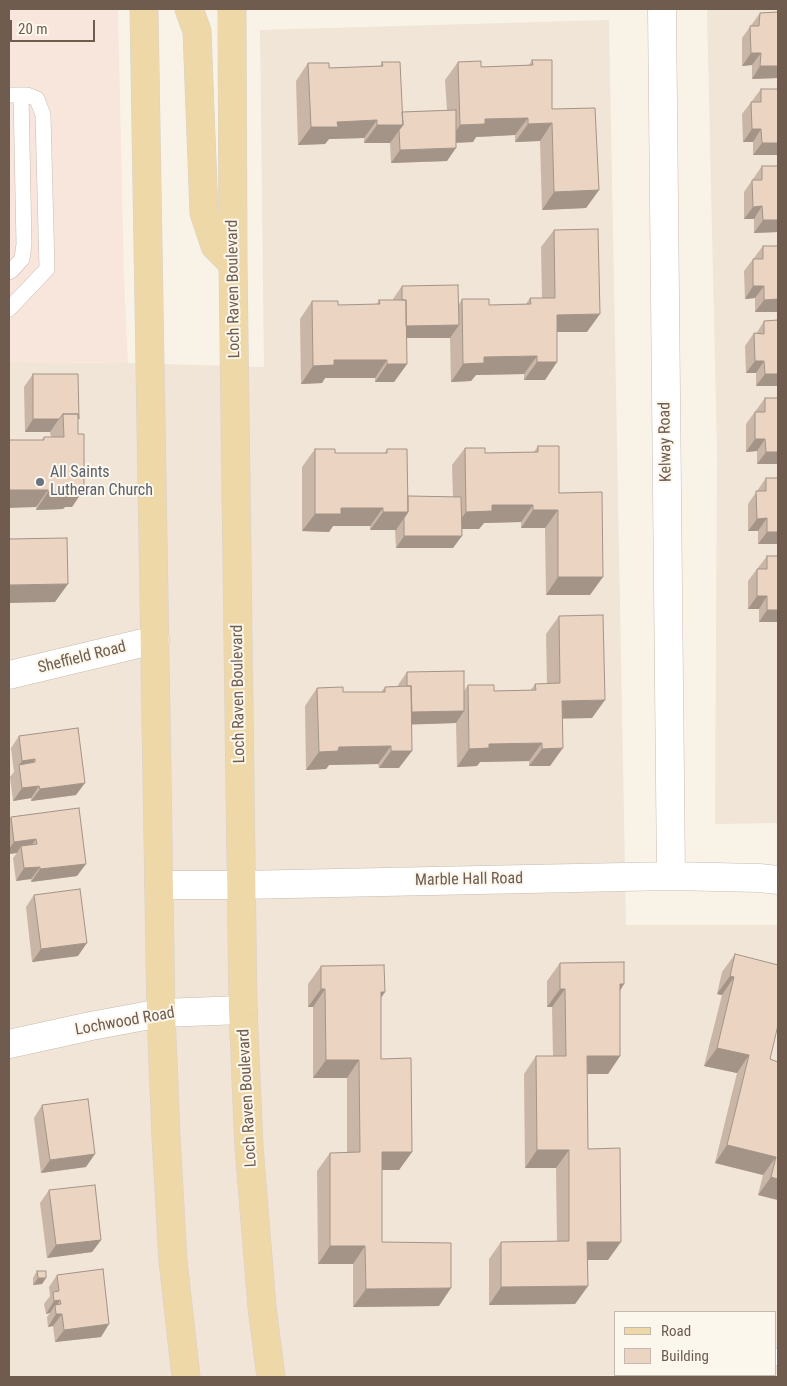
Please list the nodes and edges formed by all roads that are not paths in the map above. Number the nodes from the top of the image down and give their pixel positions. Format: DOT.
graph roads {
  1 [pos="144,9"];
  2 [pos="189,9"];
  3 [pos="232,9"];
  4 [pos="662,9"];
  5 [pos="15,95"];
  6 [pos="234,264"];
  7 [pos="10,272"];
  8 [pos="9,309"];
  9 [pos="154,640"];
  10 [pos="9,675"];
  11 [pos="672,876"];
  12 [pos="778,880"];
  13 [pos="159,885"];
  14 [pos="241,885"];
  15 [pos="243,1010"];
  16 [pos="161,1013"];
  17 [pos="9,1044"];
  18 [pos="186,1377"];
  19 [pos="271,1377"];
  1 -- 9 [label="main road"];
  2 -- 6 [label="main road"];
  3 -- 6 [label="main road, Loch Raven Boulevard"];
  4 -- 11 [label="street, Kelway Road"];
  5 -- 7 [label="lane"];
  5 -- 8 [label="lane"];
  6 -- 14 [label="main road, Loch Raven Boulevard"];
  9 -- 10 [label="street, Sheffield Road"];
  9 -- 13 [label="main road"];
  11 -- 12 [label="street, Marble Hall Road"];
  11 -- 14 [label="street, Marble Hall Road"];
  13 -- 14 [label="street, Marble Hall Road"];
  13 -- 16 [label="main road"];
  14 -- 15 [label="main road, Loch Raven Boulevard"];
  15 -- 16 [label="street, Lochwood Road"];
  15 -- 19 [label="main road, Loch Raven Boulevard"];
  16 -- 17 [label="street, Lochwood Road"];
  16 -- 18 [label="main road"];
}
